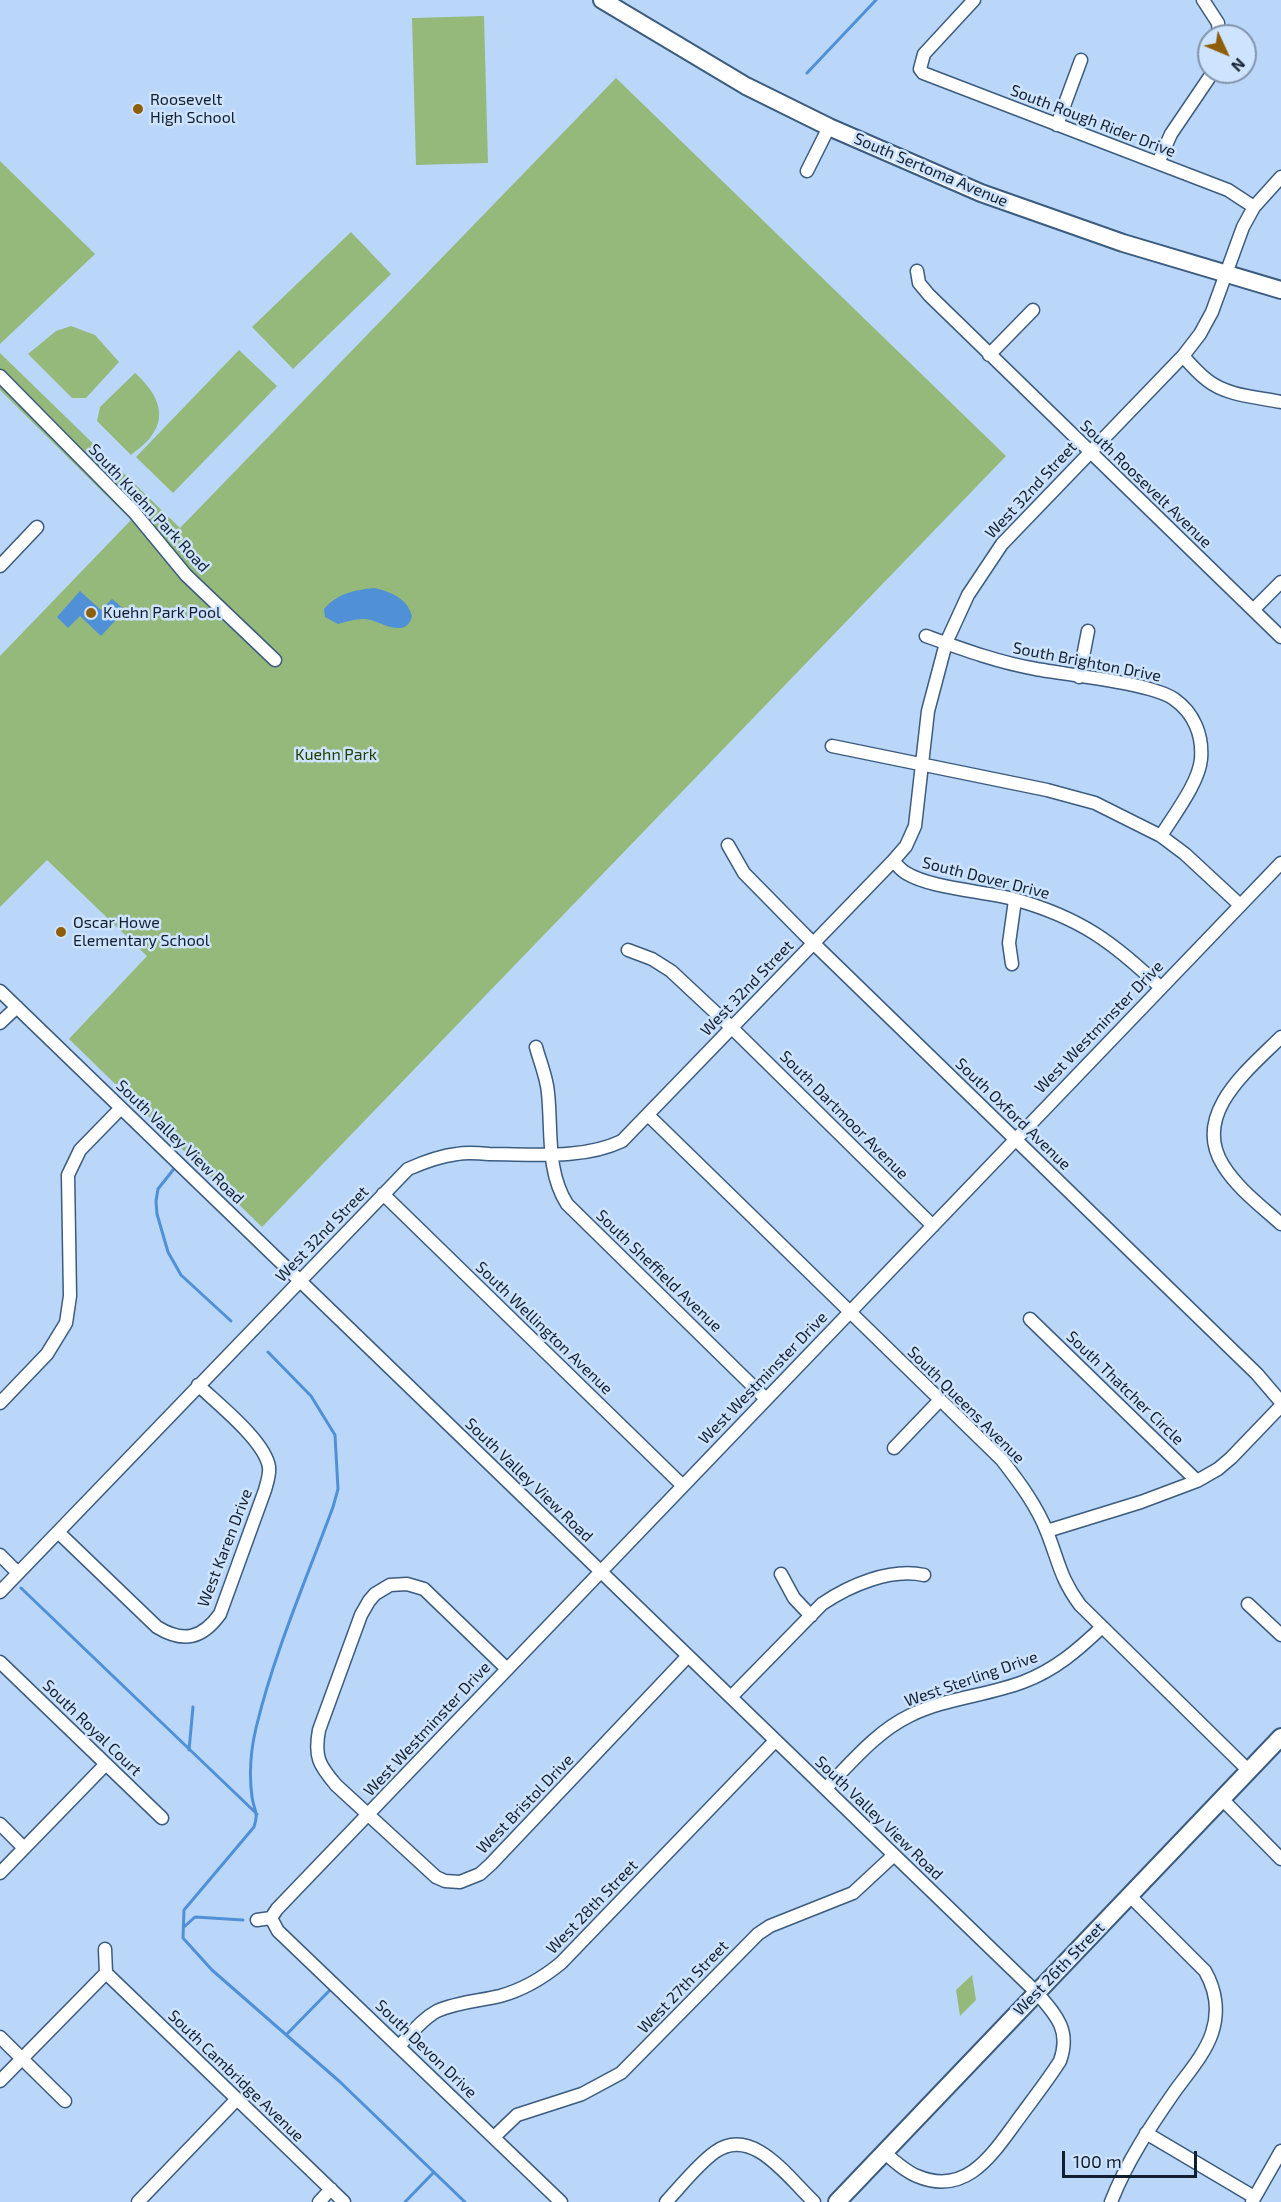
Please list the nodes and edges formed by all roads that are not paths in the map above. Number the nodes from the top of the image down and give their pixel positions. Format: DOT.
graph roads {
  1 [pos="974,0"];
  2 [pos="1203,0"];
  3 [pos="610,2"];
  4 [pos="1218,24"];
  5 [pos="1081,60"];
  6 [pos="1205,84"];
  7 [pos="1057,125"];
  8 [pos="829,127"];
  9 [pos="1158,163"];
  10 [pos="807,171"];
  11 [pos="1281,177"];
  12 [pos="1254,207"];
  13 [pos="917,271"];
  14 [pos="1228,273"];
  15 [pos="1281,290"];
  16 [pos="1033,310"];
  17 [pos="989,355"];
  18 [pos="1182,356"];
  19 [pos="0,376"];
  20 [pos="1281,402"];
  21 [pos="1089,452"];
  22 [pos="37,527"];
  23 [pos="0,566"];
  24 [pos="1281,582"];
  25 [pos="1253,610"];
  26 [pos="1088,631"];
  27 [pos="926,636"];
  28 [pos="1281,637"];
  29 [pos="946,643"];
  30 [pos="275,660"];
  31 [pos="1078,676"];
  32 [pos="832,746"];
  33 [pos="924,764"];
  34 [pos="1161,836"];
  35 [pos="729,845"];
  36 [pos="893,861"];
  37 [pos="1281,862"];
  38 [pos="1015,900"];
  39 [pos="1240,905"];
  40 [pos="813,943"];
  41 [pos="628,950"];
  42 [pos="1012,964"];
  43 [pos="1160,987"];
  44 [pos="0,991"];
  45 [pos="16,1007"];
  46 [pos="0,1023"];
  47 [pos="732,1028"];
  48 [pos="1281,1038"];
  49 [pos="536,1047"];
  50 [pos="121,1108"];
  51 [pos="648,1115"];
  52 [pos="1016,1140"];
  53 [pos="552,1154"];
  54 [pos="383,1194"];
  55 [pos="1279,1217"];
  56 [pos="933,1226"];
  57 [pos="299,1281"];
  58 [pos="850,1312"];
  59 [pos="1030,1319"];
  60 [pos="198,1385"];
  61 [pos="766,1399"];
  62 [pos="940,1400"];
  63 [pos="0,1403"];
  64 [pos="1281,1404"];
  65 [pos="894,1448"];
  66 [pos="1197,1481"];
  67 [pos="682,1485"];
  68 [pos="58,1532"];
  69 [pos="1047,1532"];
  70 [pos="0,1555"];
  71 [pos="600,1571"];
  72 [pos="18,1573"];
  73 [pos="781,1574"];
  74 [pos="924,1575"];
  75 [pos="0,1592"];
  76 [pos="1248,1604"];
  77 [pos="811,1616"];
  78 [pos="1102,1627"];
  79 [pos="1281,1635"];
  80 [pos="688,1656"];
  81 [pos="0,1662"];
  82 [pos="506,1668"];
  83 [pos="731,1697"];
  84 [pos="1281,1737"];
  85 [pos="776,1741"];
  86 [pos="105,1765"];
  87 [pos="1249,1771"];
  88 [pos="826,1788"];
  89 [pos="1222,1799"];
  90 [pos="369,1814"];
  91 [pos="162,1818"];
  92 [pos="0,1824"];
  93 [pos="24,1848"];
  94 [pos="894,1855"];
  95 [pos="1281,1859"];
  96 [pos="0,1873"];
  97 [pos="1129,1895"];
  98 [pos="271,1918"];
  99 [pos="257,1920"];
  100 [pos="105,1949"];
  101 [pos="106,1973"];
  102 [pos="1037,1992"];
  103 [pos="0,2037"];
  104 [pos="399,2046"];
  105 [pos="22,2059"];
  106 [pos="0,2081"];
  107 [pos="237,2099"];
  108 [pos="66,2101"];
  109 [pos="1146,2133"];
  110 [pos="494,2137"];
  111 [pos="1281,2151"];
  112 [pos="884,2152"];
  113 [pos="331,2189"];
  114 [pos="1253,2200"];
  115 [pos="138,2202"];
  116 [pos="319,2202"];
  117 [pos="344,2202"];
  118 [pos="561,2202"];
  119 [pos="666,2202"];
  120 [pos="814,2202"];
  121 [pos="837,2202"];
  122 [pos="1111,2202"];
  1 -- 7 [label="street, South Rough Rider Drive"];
  2 -- 4 [label="street"];
  3 -- 8 [label="main road, South Sertoma Avenue"];
  5 -- 7 [label="street"];
  6 -- 9 [label="street"];
  7 -- 9 [label="street, South Rough Rider Drive"];
  8 -- 10 [label="street"];
  8 -- 14 [label="main road, South Sertoma Avenue"];
  9 -- 12 [label="street, South Rough Rider Drive"];
  11 -- 12 [label="street, West 32nd Street"];
  12 -- 14 [label="street, West 32nd Street"];
  13 -- 17 [label="street, South Roosevelt Avenue"];
  14 -- 15 [label="main road, South Sertoma Avenue"];
  14 -- 18 [label="street, West 32nd Street"];
  16 -- 17 [label="street"];
  17 -- 21 [label="street, South Roosevelt Avenue"];
  18 -- 20 [label="street"];
  18 -- 21 [label="street, West 32nd Street"];
  19 -- 30 [label="street, South Kuehn Park Road"];
  21 -- 25 [label="street, South Roosevelt Avenue"];
  21 -- 29 [label="street, West 32nd Street"];
  22 -- 23 [label="street"];
  24 -- 25 [label="street"];
  25 -- 28 [label="street, South Roosevelt Avenue"];
  26 -- 31 [label="street"];
  27 -- 29 [label="street, South Brighton Drive"];
  29 -- 31 [label="street, South Brighton Drive"];
  29 -- 33 [label="street, West 32nd Street"];
  31 -- 34 [label="street, South Brighton Drive"];
  32 -- 33 [label="street"];
  33 -- 34 [label="street"];
  33 -- 36 [label="street, West 32nd Street"];
  34 -- 39 [label="street"];
  35 -- 40 [label="street, South Oxford Avenue"];
  36 -- 38 [label="street, South Dover Drive"];
  36 -- 40 [label="street, West 32nd Street"];
  37 -- 39 [label="street, West Westminster Drive"];
  38 -- 42 [label="street"];
  38 -- 43 [label="street, South Dover Drive"];
  39 -- 43 [label="street, West Westminster Drive"];
  40 -- 47 [label="street, West 32nd Street"];
  40 -- 52 [label="street, South Oxford Avenue"];
  41 -- 47 [label="street, South Dartmoor Avenue"];
  43 -- 52 [label="street, West Westminster Drive"];
  44 -- 45 [label="street, South Valley View Road"];
  45 -- 46 [label="street"];
  45 -- 50 [label="street, South Valley View Road"];
  47 -- 51 [label="street, West 32nd Street"];
  47 -- 56 [label="street, South Dartmoor Avenue"];
  48 -- 55 [label="street"];
  49 -- 53 [label="street, South Sheffield Avenue"];
  50 -- 57 [label="street, South Valley View Road"];
  50 -- 63 [label="street"];
  51 -- 53 [label="street, West 32nd Street"];
  51 -- 58 [label="street, South Queens Avenue"];
  52 -- 56 [label="street, West Westminster Drive"];
  52 -- 64 [label="street, South Oxford Avenue"];
  53 -- 54 [label="street, West 32nd Street"];
  53 -- 61 [label="street, South Sheffield Avenue"];
  54 -- 57 [label="street, West 32nd Street"];
  54 -- 67 [label="street, South Wellington Avenue"];
  56 -- 58 [label="street, West Westminster Drive"];
  57 -- 60 [label="street, West 32nd Street"];
  57 -- 71 [label="street, South Valley View Road"];
  58 -- 61 [label="street, West Westminster Drive"];
  58 -- 62 [label="street, South Queens Avenue"];
  59 -- 66 [label="street, South Thatcher Circle"];
  60 -- 68 [label="street, West 32nd Street"];
  60 -- 68 [label="street, West Karen Drive"];
  61 -- 67 [label="street, West Westminster Drive"];
  62 -- 65 [label="street"];
  62 -- 69 [label="street, South Queens Avenue"];
  64 -- 66 [label="street"];
  66 -- 69 [label="street"];
  67 -- 71 [label="street, West Westminster Drive"];
  68 -- 72 [label="street, West 32nd Street"];
  69 -- 78 [label="street, South Queens Avenue"];
  70 -- 72 [label="street"];
  71 -- 80 [label="street, South Valley View Road"];
  71 -- 82 [label="street, West Westminster Drive"];
  72 -- 75 [label="street, West 32nd Street"];
  73 -- 77 [label="street"];
  74 -- 77 [label="street"];
  76 -- 79 [label="street"];
  77 -- 83 [label="street"];
  78 -- 87 [label="street, South Queens Avenue"];
  78 -- 88 [label="street, West Sterling Drive"];
  80 -- 83 [label="street, South Valley View Road"];
  80 -- 90 [label="street, West Bristol Drive"];
  81 -- 86 [label="street, South Royal Court"];
  82 -- 90 [label="street, West Westminster Drive"];
  82 -- 90 [label="street, West Bristol Drive"];
  83 -- 85 [label="street, South Valley View Road"];
  84 -- 87 [label="main road, West 26th Street"];
  85 -- 88 [label="street, South Valley View Road"];
  85 -- 104 [label="street, West 28th Street"];
  86 -- 91 [label="street, South Royal Court"];
  86 -- 93 [label="street"];
  87 -- 89 [label="main road, West 26th Street"];
  88 -- 94 [label="street, South Valley View Road"];
  89 -- 95 [label="street"];
  89 -- 97 [label="main road, West 26th Street"];
  90 -- 98 [label="street, West Westminster Drive"];
  92 -- 93 [label="street"];
  93 -- 96 [label="street"];
  94 -- 102 [label="street, South Valley View Road"];
  94 -- 110 [label="street, West 27th Street"];
  97 -- 102 [label="main road, West 26th Street"];
  97 -- 109 [label="street"];
  98 -- 99 [label="street"];
  98 -- 104 [label="street, South Devon Drive"];
  100 -- 101 [label="street"];
  101 -- 105 [label="street"];
  101 -- 107 [label="street, South Cambridge Avenue"];
  102 -- 112 [label="main road, West 26th Street"];
  102 -- 112 [label="street, South Valley View Road"];
  103 -- 105 [label="street"];
  104 -- 110 [label="street, South Devon Drive"];
  105 -- 106 [label="street"];
  105 -- 108 [label="street"];
  107 -- 113 [label="street, South Cambridge Avenue"];
  107 -- 115 [label="street"];
  109 -- 114 [label="street"];
  109 -- 122 [label="street"];
  110 -- 118 [label="street, South Devon Drive"];
  111 -- 114 [label="street"];
  112 -- 121 [label="main road, West 26th Street"];
  113 -- 116 [label="street"];
  113 -- 117 [label="street, South Cambridge Avenue"];
  119 -- 120 [label="street"];
}
